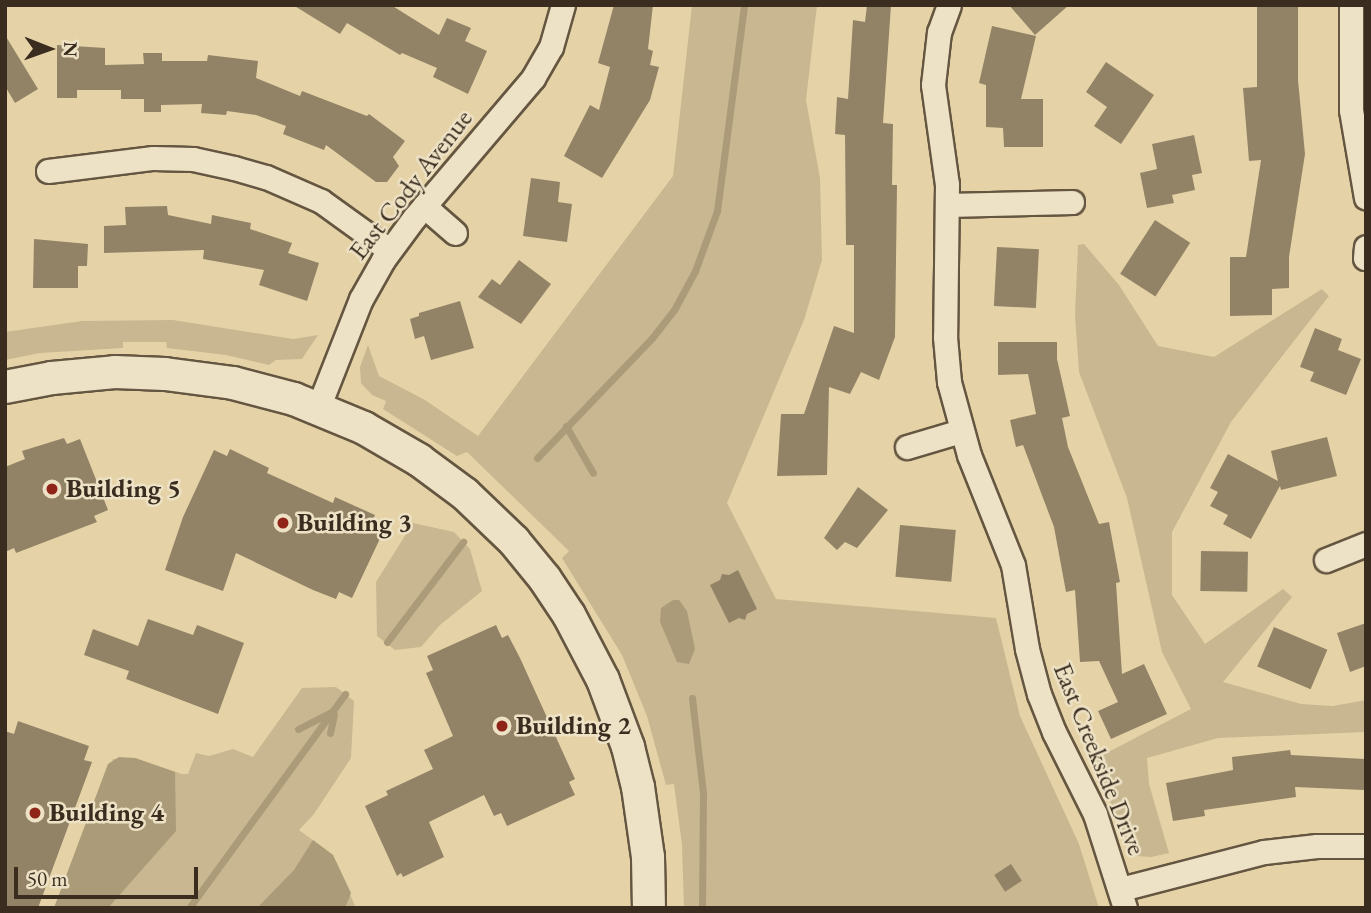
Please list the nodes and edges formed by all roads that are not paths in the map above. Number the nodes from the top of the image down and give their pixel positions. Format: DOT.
graph roads {
  1 [pos="563,5"];
  2 [pos="949,5"];
  3 [pos="1351,5"];
  4 [pos="48,171"];
  5 [pos="1366,198"];
  6 [pos="1073,202"];
  7 [pos="948,205"];
  8 [pos="424,206"];
  9 [pos="455,233"];
  10 [pos="389,250"];
  11 [pos="5,387"];
  12 [pos="318,408"];
  13 [pos="961,431"];
  14 [pos="908,447"];
  15 [pos="1366,544"];
  16 [pos="1326,560"];
  17 [pos="1366,846"];
  18 [pos="1123,899"];
  19 [pos="649,908"];
  1 -- 8 [label="street, East Cody Avenue"];
  2 -- 7 [label="street, East Creekside Drive"];
  3 -- 5 [label="street"];
  4 -- 10 [label="street"];
  6 -- 7 [label="street"];
  7 -- 13 [label="street, East Creekside Drive"];
  8 -- 9 [label="street"];
  8 -- 10 [label="street, East Cody Avenue"];
  10 -- 12 [label="street, East Cody Avenue"];
  11 -- 12 [label="street"];
  12 -- 19 [label="street"];
  13 -- 14 [label="street"];
  13 -- 18 [label="street, East Creekside Drive"];
  15 -- 16 [label="street"];
  17 -- 18 [label="street"];
}
